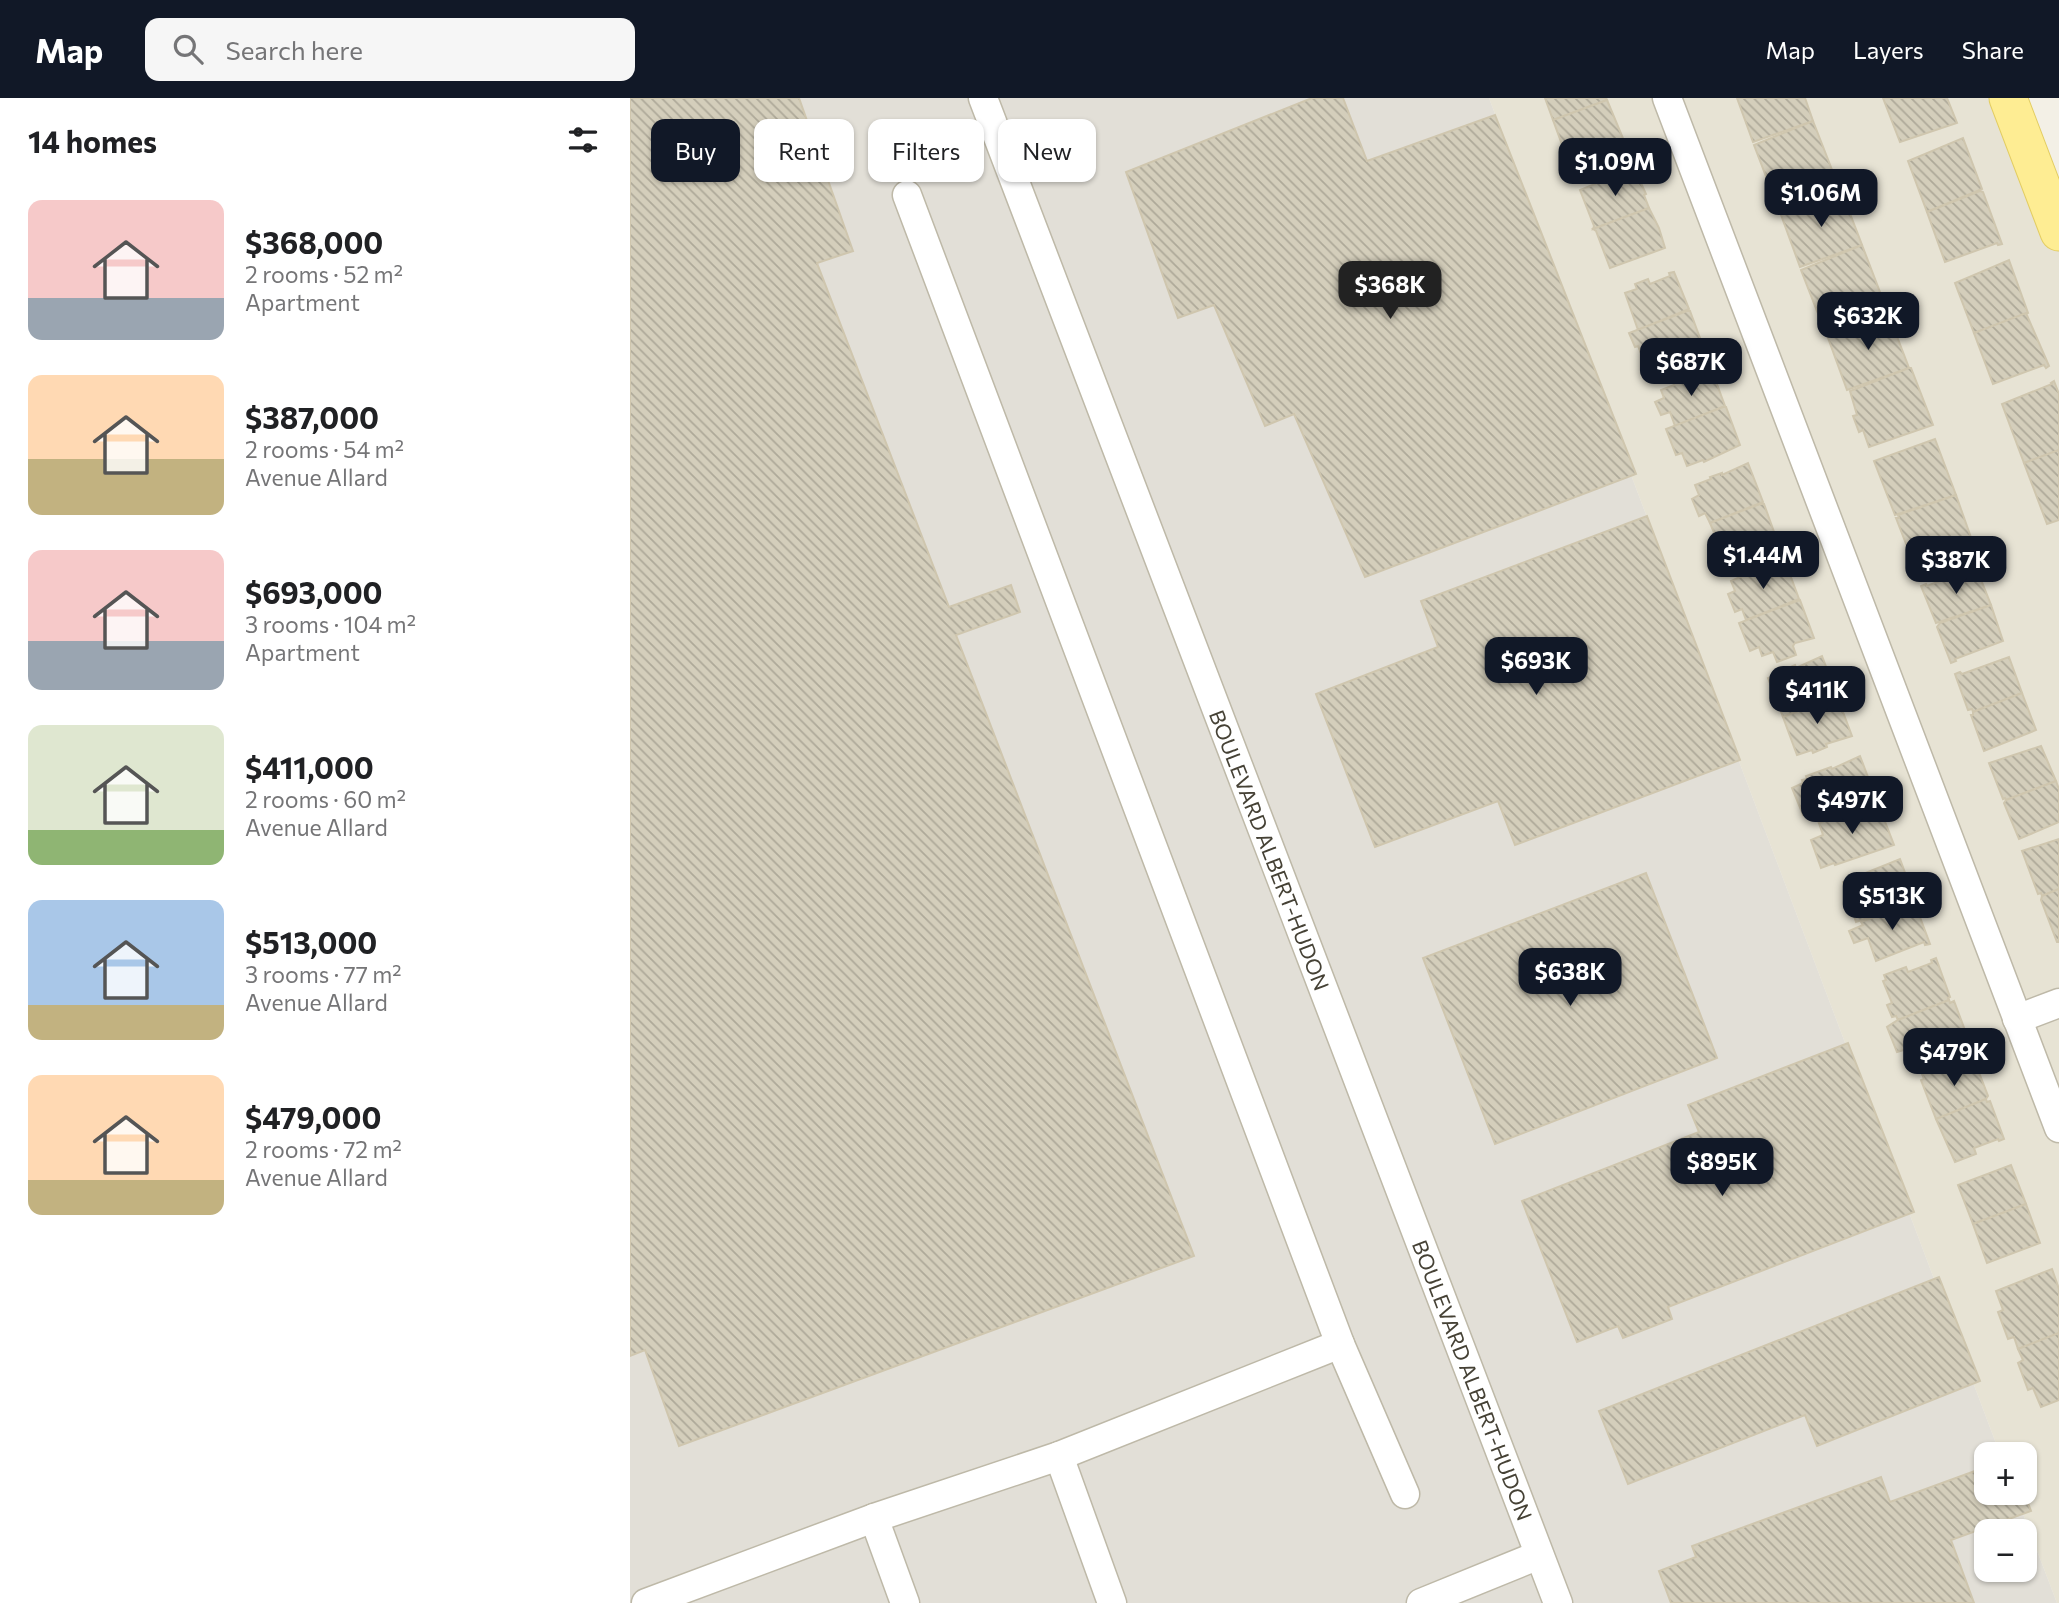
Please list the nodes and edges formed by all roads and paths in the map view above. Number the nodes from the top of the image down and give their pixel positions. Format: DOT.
graph roads {
  1 [pos="983,98"];
  2 [pos="1667,98"];
  3 [pos="2008,98"];
  4 [pos="907,195"];
  5 [pos="2059,232"];
  6 [pos="2059,1003"];
  7 [pos="2017,1018"];
  8 [pos="2059,1128"];
  9 [pos="1340,1343"];
  10 [pos="1059,1457"];
  11 [pos="1405,1494"];
  12 [pos="874,1518"];
  13 [pos="1539,1555"];
  14 [pos="646,1603"];
  15 [pos="905,1603"];
  16 [pos="1112,1603"];
  17 [pos="1421,1603"];
  18 [pos="1558,1603"];
  1 -- 13 [label="street, BOULEVARD ALBERT-HUDON"];
  2 -- 7 [label="street"];
  3 -- 5 [label="main road"];
  4 -- 9 [label="street"];
  6 -- 7 [label="street"];
  7 -- 8 [label="street"];
  9 -- 10 [label="street"];
  9 -- 11 [label="street"];
  10 -- 12 [label="street"];
  10 -- 16 [label="street"];
  12 -- 14 [label="street"];
  12 -- 15 [label="street"];
  13 -- 17 [label="street"];
  13 -- 18 [label="street, BOULEVARD ALBERT-HUDON"];
}
